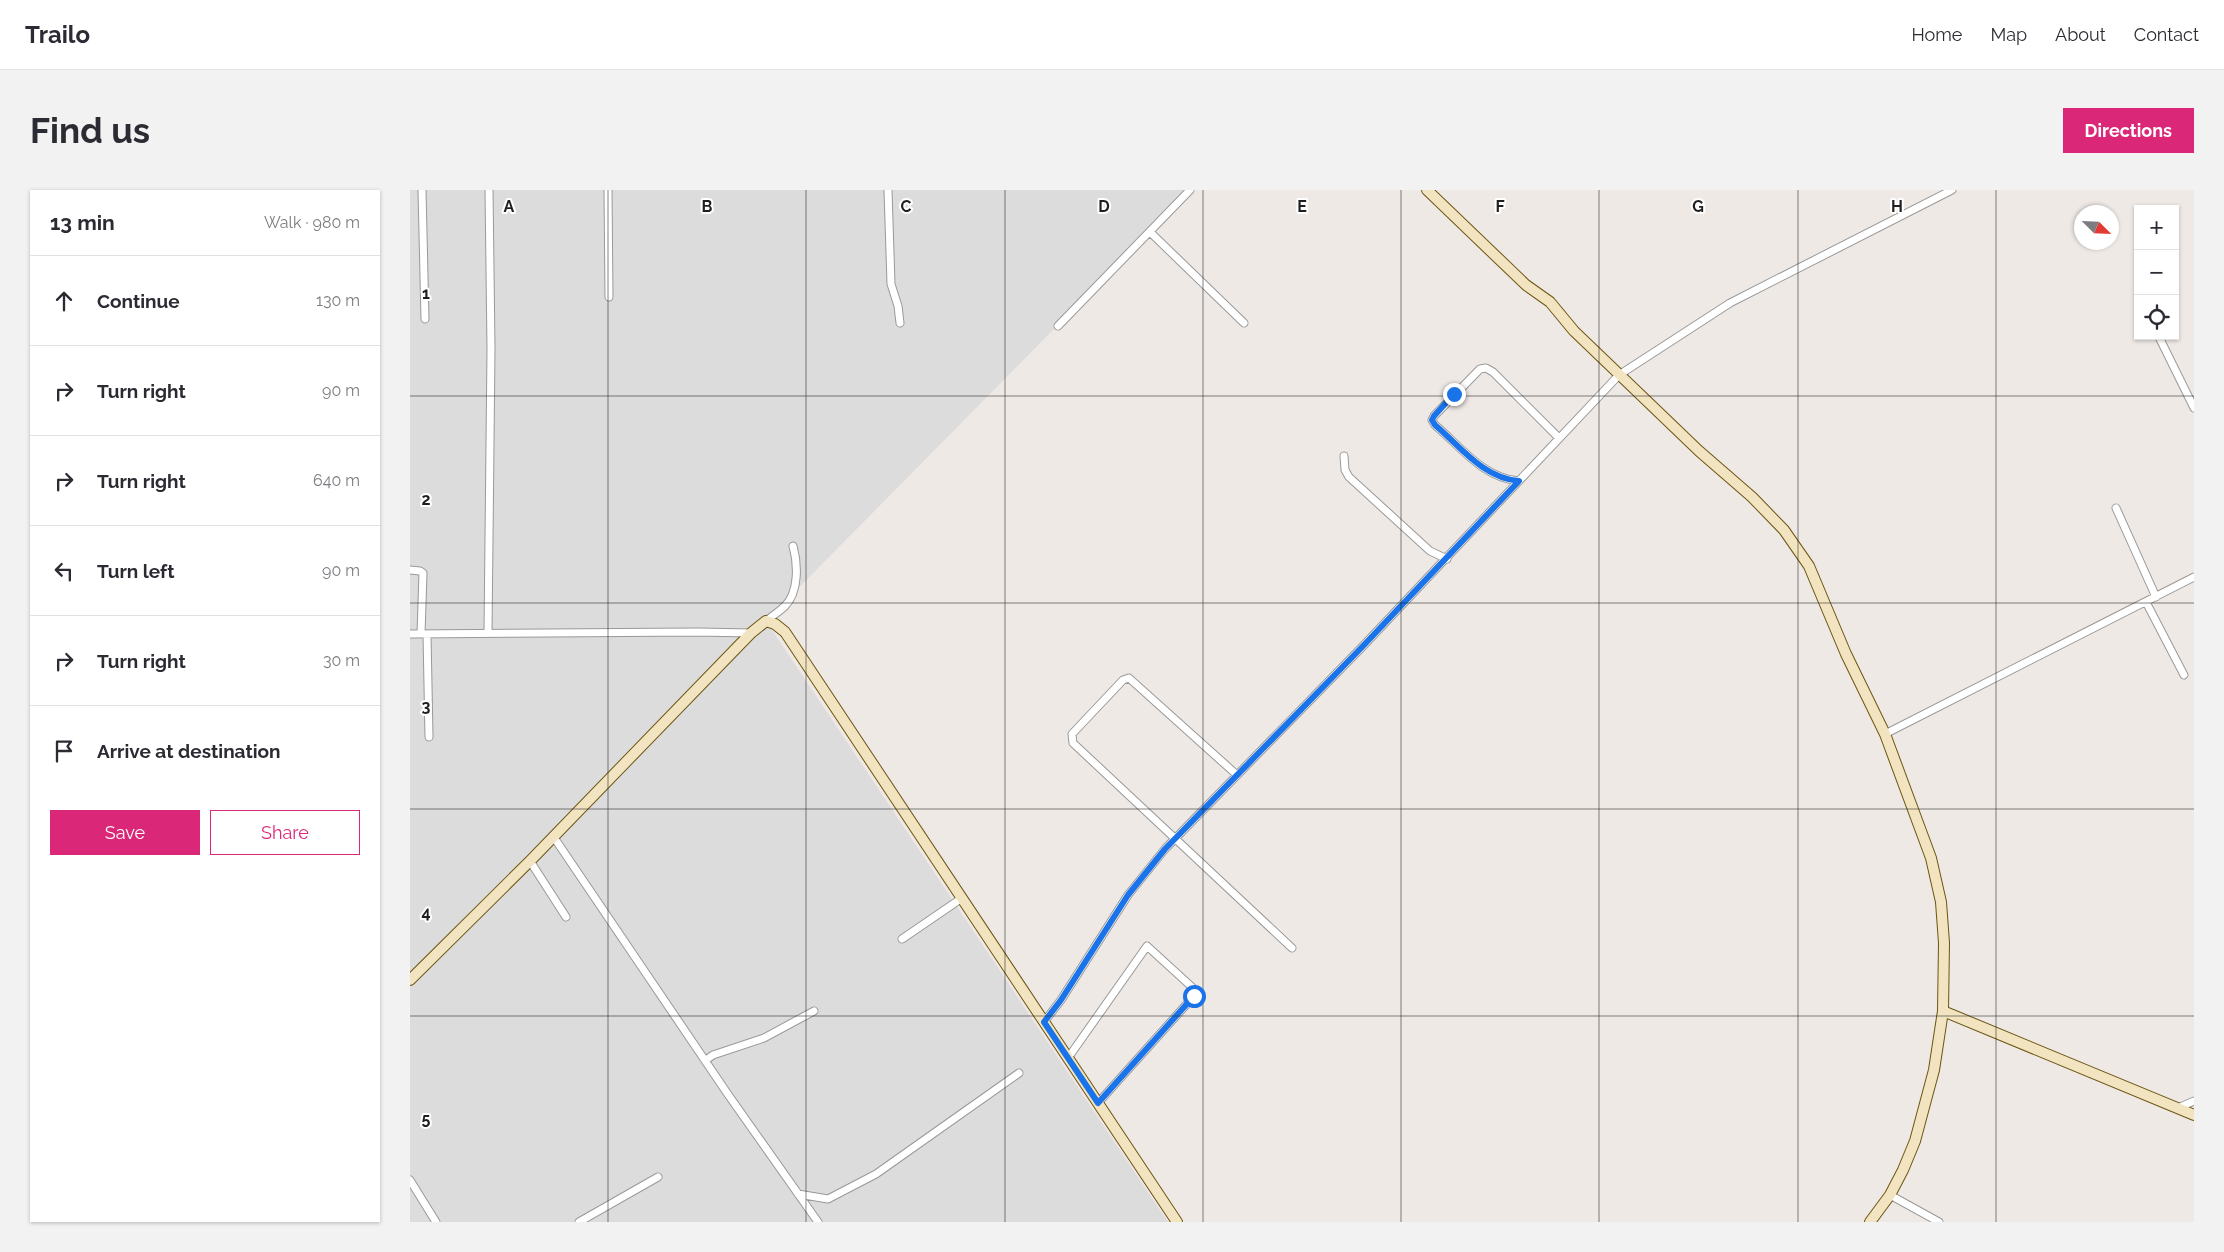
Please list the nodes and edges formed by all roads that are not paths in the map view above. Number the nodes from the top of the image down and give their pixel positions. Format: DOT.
graph roads {
  1 [pos="422,190"];
  2 [pos="489,190"];
  3 [pos="608,190"];
  4 [pos="888,190"];
  5 [pos="1190,190"];
  6 [pos="1427,190"];
  7 [pos="1952,190"];
  8 [pos="1150,232"];
  9 [pos="609,297"];
  10 [pos="425,319"];
  11 [pos="900,323"];
  12 [pos="1244,323"];
  13 [pos="1058,326"];
  14 [pos="2160,340"];
  15 [pos="1619,375"];
  16 [pos="2194,408"];
  17 [pos="1559,438"];
  18 [pos="1344,456"];
  19 [pos="1519,481"];
  20 [pos="2116,508"];
  21 [pos="793,546"];
  22 [pos="1447,559"];
  23 [pos="410,570"];
  24 [pos="2194,577"];
  25 [pos="2156,597"];
  26 [pos="2146,602"];
  27 [pos="766,621"];
  28 [pos="488,633"];
  29 [pos="751,633"];
  30 [pos="410,634"];
  31 [pos="424,634"];
  32 [pos="2184,675"];
  33 [pos="1885,734"];
  34 [pos="429,737"];
  35 [pos="1237,775"];
  36 [pos="553,836"];
  37 [pos="1175,839"];
  38 [pos="530,861"];
  39 [pos="962,898"];
  40 [pos="566,917"];
  41 [pos="902,939"];
  42 [pos="1292,948"];
  43 [pos="410,980"];
  44 [pos="814,1010"];
  45 [pos="1943,1011"];
  46 [pos="1044,1022"];
  47 [pos="1068,1058"];
  48 [pos="706,1060"];
  49 [pos="1019,1074"];
  50 [pos="2194,1101"];
  51 [pos="1098,1103"];
  52 [pos="2178,1108"];
  53 [pos="2194,1115"];
  54 [pos="658,1177"];
  55 [pos="410,1180"];
  56 [pos="798,1194"];
  57 [pos="1890,1195"];
  58 [pos="436,1222"];
  59 [pos="579,1222"];
  60 [pos="818,1222"];
  61 [pos="1177,1222"];
  62 [pos="1870,1222"];
  63 [pos="1939,1222"];
  1 -- 10 [label="street"];
  2 -- 28 [label="street"];
  3 -- 9 [label="street"];
  4 -- 11 [label="street"];
  5 -- 8 [label="street"];
  6 -- 15 [label="street"];
  7 -- 15 [label="street"];
  8 -- 12 [label="street"];
  8 -- 13 [label="street"];
  14 -- 16 [label="street"];
  15 -- 17 [label="street"];
  15 -- 33 [label="street"];
  17 -- 19 [label="street"];
  17 -- 19 [label="street"];
  18 -- 22 [label="street"];
  19 -- 22 [label="street"];
  20 -- 25 [label="street"];
  21 -- 27 [label="street"];
  22 -- 35 [label="street"];
  23 -- 31 [label="street"];
  24 -- 25 [label="street"];
  25 -- 26 [label="street"];
  26 -- 32 [label="street"];
  26 -- 33 [label="street"];
  27 -- 29 [label="street"];
  27 -- 39 [label="street"];
  28 -- 29 [label="street"];
  28 -- 31 [label="street"];
  29 -- 36 [label="street"];
  30 -- 31 [label="street"];
  31 -- 34 [label="street"];
  33 -- 45 [label="street"];
  35 -- 37 [label="street"];
  35 -- 37 [label="street"];
  36 -- 38 [label="street"];
  36 -- 48 [label="street"];
  37 -- 42 [label="street"];
  37 -- 46 [label="street"];
  38 -- 40 [label="street"];
  38 -- 43 [label="street"];
  39 -- 41 [label="street"];
  39 -- 46 [label="street"];
  44 -- 48 [label="street"];
  45 -- 52 [label="street"];
  45 -- 57 [label="street"];
  46 -- 47 [label="street"];
  47 -- 51 [label="street"];
  47 -- 51 [label="street"];
  48 -- 56 [label="street"];
  49 -- 56 [label="street"];
  50 -- 52 [label="street"];
  51 -- 61 [label="street"];
  52 -- 53 [label="street"];
  54 -- 59 [label="street"];
  55 -- 58 [label="street"];
  56 -- 60 [label="street"];
  57 -- 62 [label="street"];
  57 -- 63 [label="street"];
}
